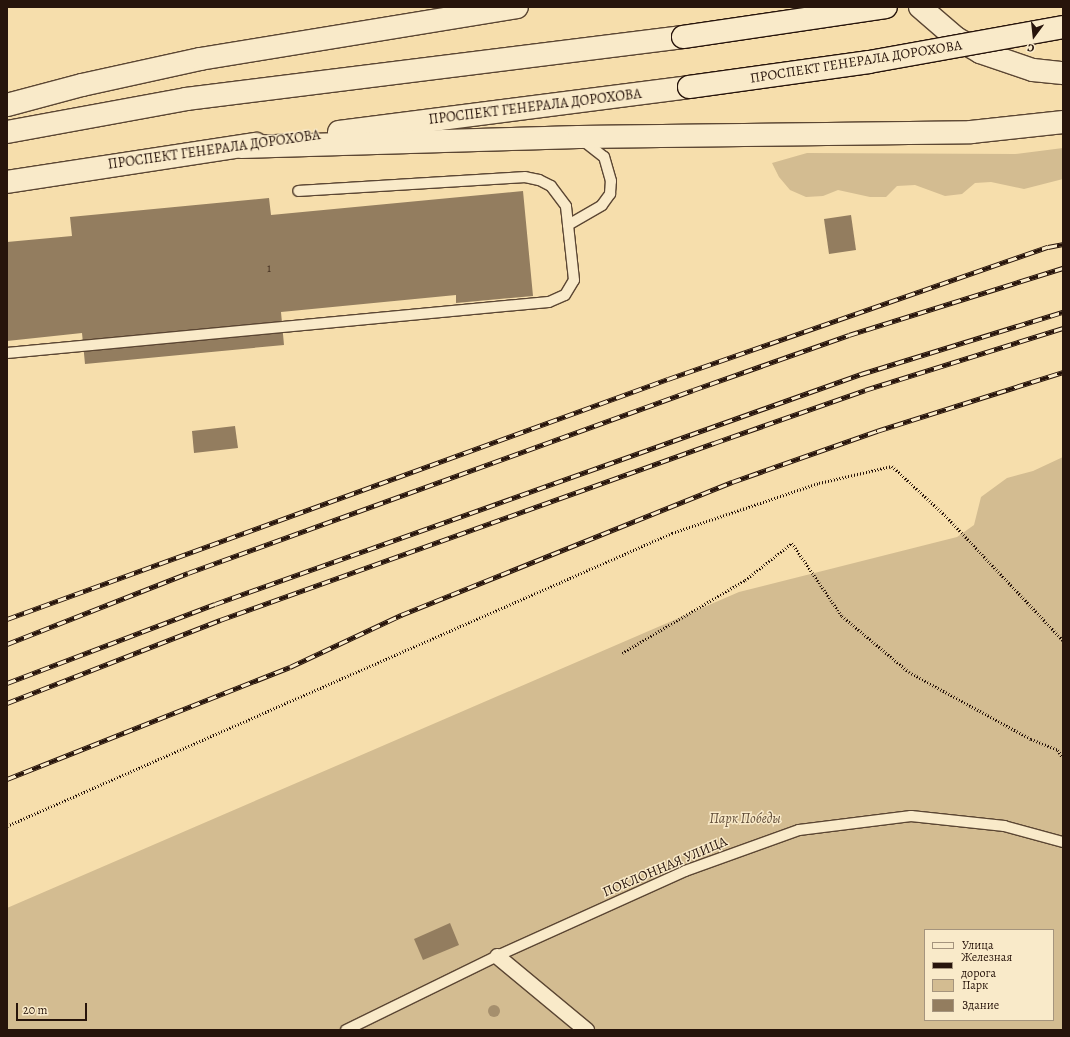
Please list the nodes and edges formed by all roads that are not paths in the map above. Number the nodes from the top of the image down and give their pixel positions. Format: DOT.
graph roads {
  1 [pos="517,7"];
  2 [pos="886,7"];
  3 [pos="920,7"];
  4 [pos="1063,27"];
  5 [pos="1063,73"];
  6 [pos="7,105"];
  7 [pos="1063,122"];
  8 [pos="7,132"];
  9 [pos="579,137"];
  10 [pos="241,147"];
  11 [pos="7,182"];
  12 [pos="298,191"];
  13 [pos="568,225"];
  14 [pos="7,353"];
  15 [pos="1063,842"];
  16 [pos="497,956"];
  17 [pos="346,1030"];
  18 [pos="586,1030"];
  1 -- 6 [label="main road"];
  2 -- 8 [label="main road, bridge"];
  3 -- 5 [label="main road"];
  4 -- 10 [label="main road, ПРОСПЕКТ ГЕНЕРАЛА ДОРОХОВА, bridge"];
  7 -- 9 [label="main road"];
  9 -- 10 [label="main road"];
  9 -- 13 [label="lane"];
  10 -- 11 [label="main road, ПРОСПЕКТ ГЕНЕРАЛА ДОРОХОВА"];
  12 -- 13 [label="lane"];
  13 -- 14 [label="lane"];
  15 -- 16 [label="lane, ПОКЛОННАЯ УЛИЦА"];
  16 -- 17 [label="lane, ПОКЛОННАЯ УЛИЦА"];
  16 -- 18 [label="street"];
}
